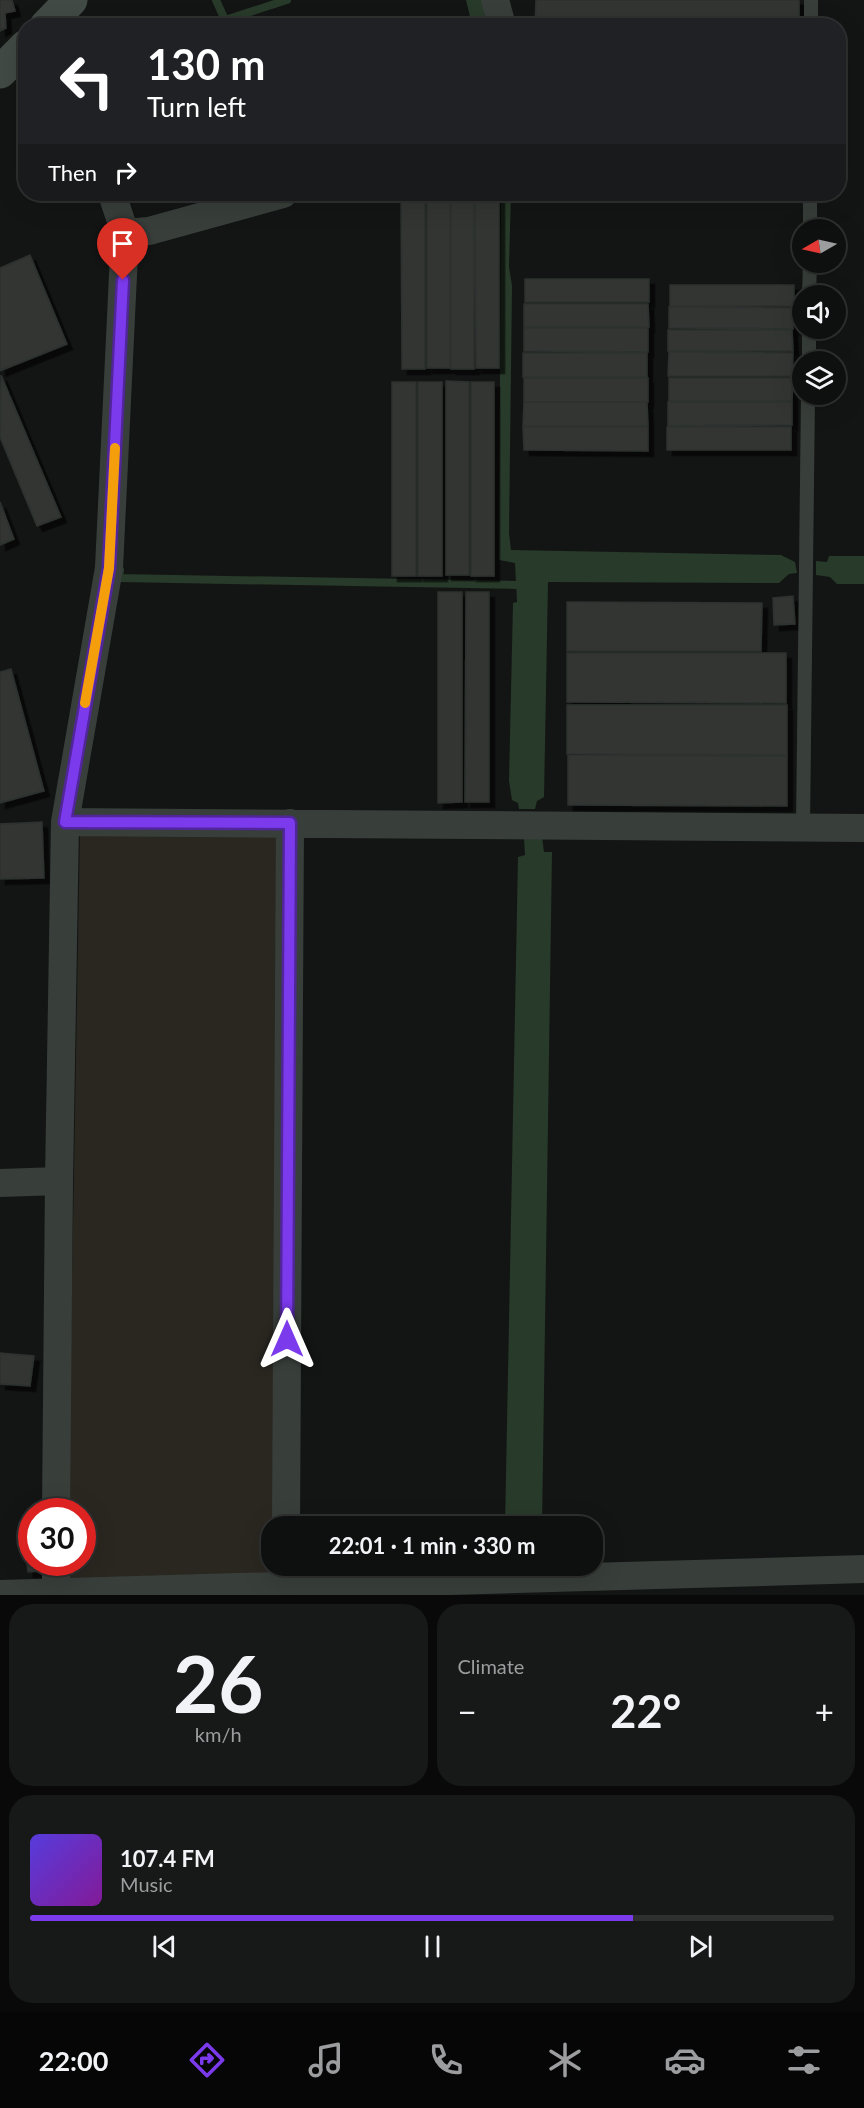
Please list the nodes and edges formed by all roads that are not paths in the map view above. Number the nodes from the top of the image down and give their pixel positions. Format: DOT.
graph roads {
  1 [pos="495,0"];
  2 [pos="811,0"];
  3 [pos="500,18"];
  4 [pos="811,18"];
  5 [pos="18,54"];
  6 [pos="0,72"];
  7 [pos="114,201"];
  8 [pos="258,201"];
  9 [pos="810,201"];
  10 [pos="810,219"];
  11 [pos="125,233"];
  12 [pos="808,405"];
  13 [pos="65,822"];
  14 [pos="290,823"];
  15 [pos="804,827"];
  16 [pos="864,828"];
  17 [pos="59,1181"];
  18 [pos="0,1183"];
  19 [pos="56,1498"];
  20 [pos="286,1516"];
  21 [pos="864,1569"];
  22 [pos="56,1576"];
  23 [pos="285,1576"];
  24 [pos="563,1586"];
  25 [pos="0,1594"];
  26 [pos="56,1594"];
  1 -- 3 [label="street"];
  2 -- 4 [label="lane"];
  5 -- 6 [label="main road"];
  7 -- 11 [label="street"];
  8 -- 11 [label="street"];
  9 -- 10 [label="lane"];
  11 -- 13 [label="street"];
  12 -- 15 [label="lane"];
  13 -- 14 [label="street"];
  13 -- 17 [label="street"];
  14 -- 15 [label="street"];
  14 -- 20 [label="street"];
  15 -- 16 [label="street"];
  17 -- 18 [label="street"];
  17 -- 19 [label="street"];
  21 -- 24 [label="street"];
  22 -- 26 [label="street"];
  23 -- 24 [label="street"];
  23 -- 26 [label="street"];
  25 -- 26 [label="street"];
}
